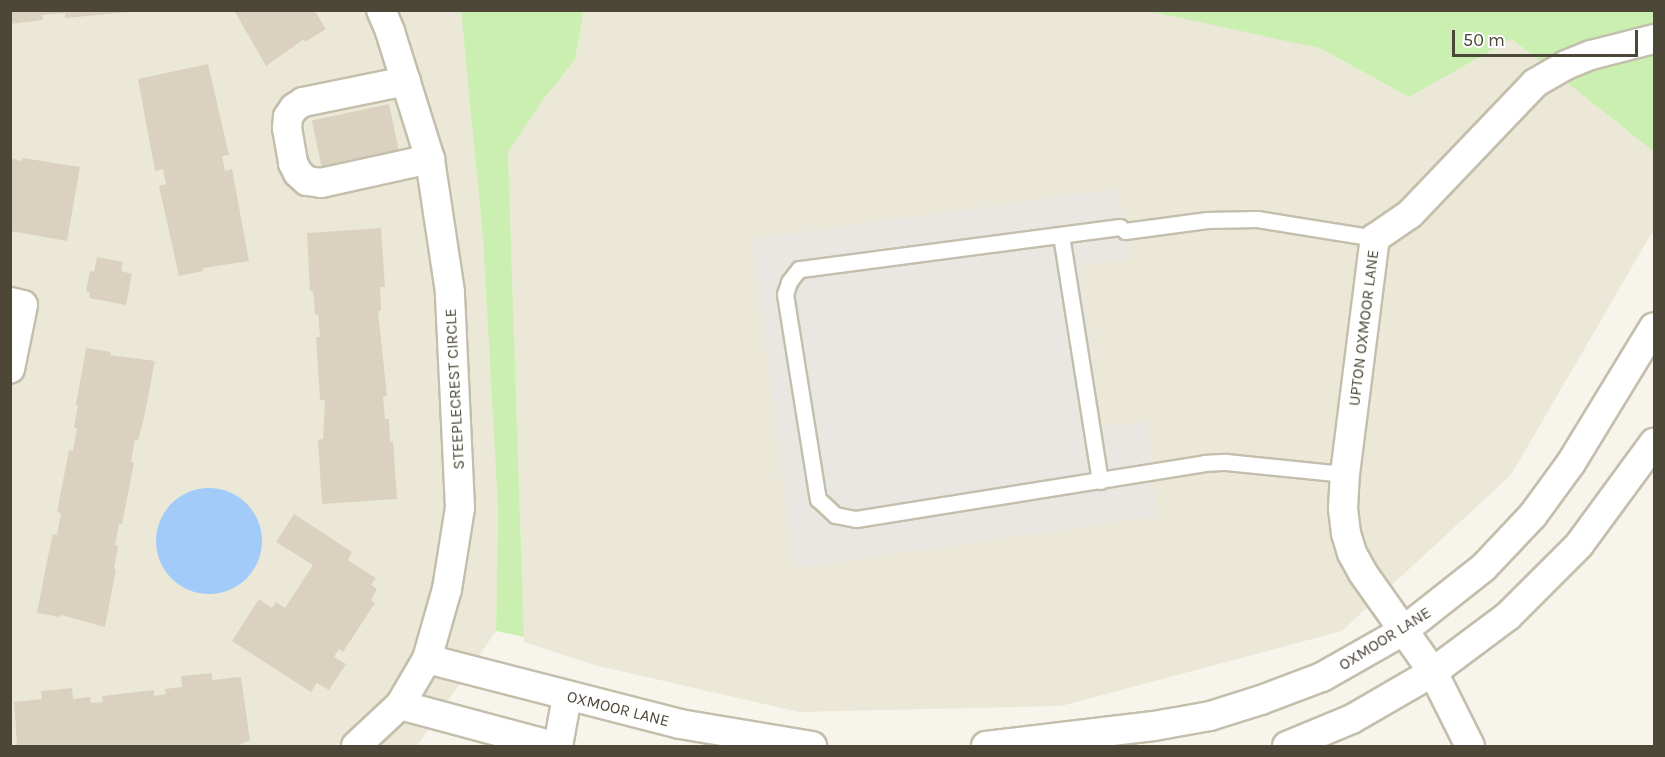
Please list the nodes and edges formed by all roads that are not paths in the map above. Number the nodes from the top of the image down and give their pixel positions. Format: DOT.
graph roads {
  1 [pos="381,10"];
  2 [pos="1654,39"];
  3 [pos="406,81"];
  4 [pos="430,159"];
  5 [pos="1060,235"];
  6 [pos="1375,238"];
  7 [pos="10,302"];
  8 [pos="1654,327"];
  9 [pos="10,369"];
  10 [pos="1654,443"];
  11 [pos="1345,474"];
  12 [pos="1100,481"];
  13 [pos="1402,631"];
  14 [pos="427,659"];
  15 [pos="1433,672"];
  16 [pos="567,697"];
  17 [pos="400,705"];
  18 [pos="356,747"];
  19 [pos="555,747"];
  20 [pos="812,747"];
  21 [pos="986,747"];
  22 [pos="1287,747"];
  23 [pos="1470,747"];
  1 -- 3 [label="street, STEEPLECREST CIRCLE"];
  2 -- 6 [label="street, UPTON OXMOOR LANE"];
  3 -- 4 [label="street, STEEPLECREST CIRCLE"];
  3 -- 4 [label="street"];
  4 -- 14 [label="street, STEEPLECREST CIRCLE"];
  5 -- 6 [label="lane"];
  5 -- 12 [label="lane"];
  5 -- 12 [label="lane"];
  6 -- 11 [label="street, UPTON OXMOOR LANE"];
  7 -- 9 [label="street"];
  8 -- 13 [label="street, OXMOOR LANE"];
  10 -- 15 [label="street"];
  11 -- 12 [label="lane"];
  11 -- 13 [label="street, UPTON OXMOOR LANE"];
  13 -- 15 [label="street, UPTON OXMOOR LANE"];
  13 -- 21 [label="street, OXMOOR LANE"];
  14 -- 16 [label="street, OXMOOR LANE"];
  14 -- 17 [label="street, STEEPLECREST CIRCLE"];
  15 -- 22 [label="street"];
  15 -- 23 [label="street, UPTON OXMOOR LANE"];
  16 -- 19 [label="street"];
  16 -- 20 [label="street, OXMOOR LANE"];
  17 -- 18 [label="street, STEEPLECREST CIRCLE"];
  17 -- 19 [label="street"];
}
